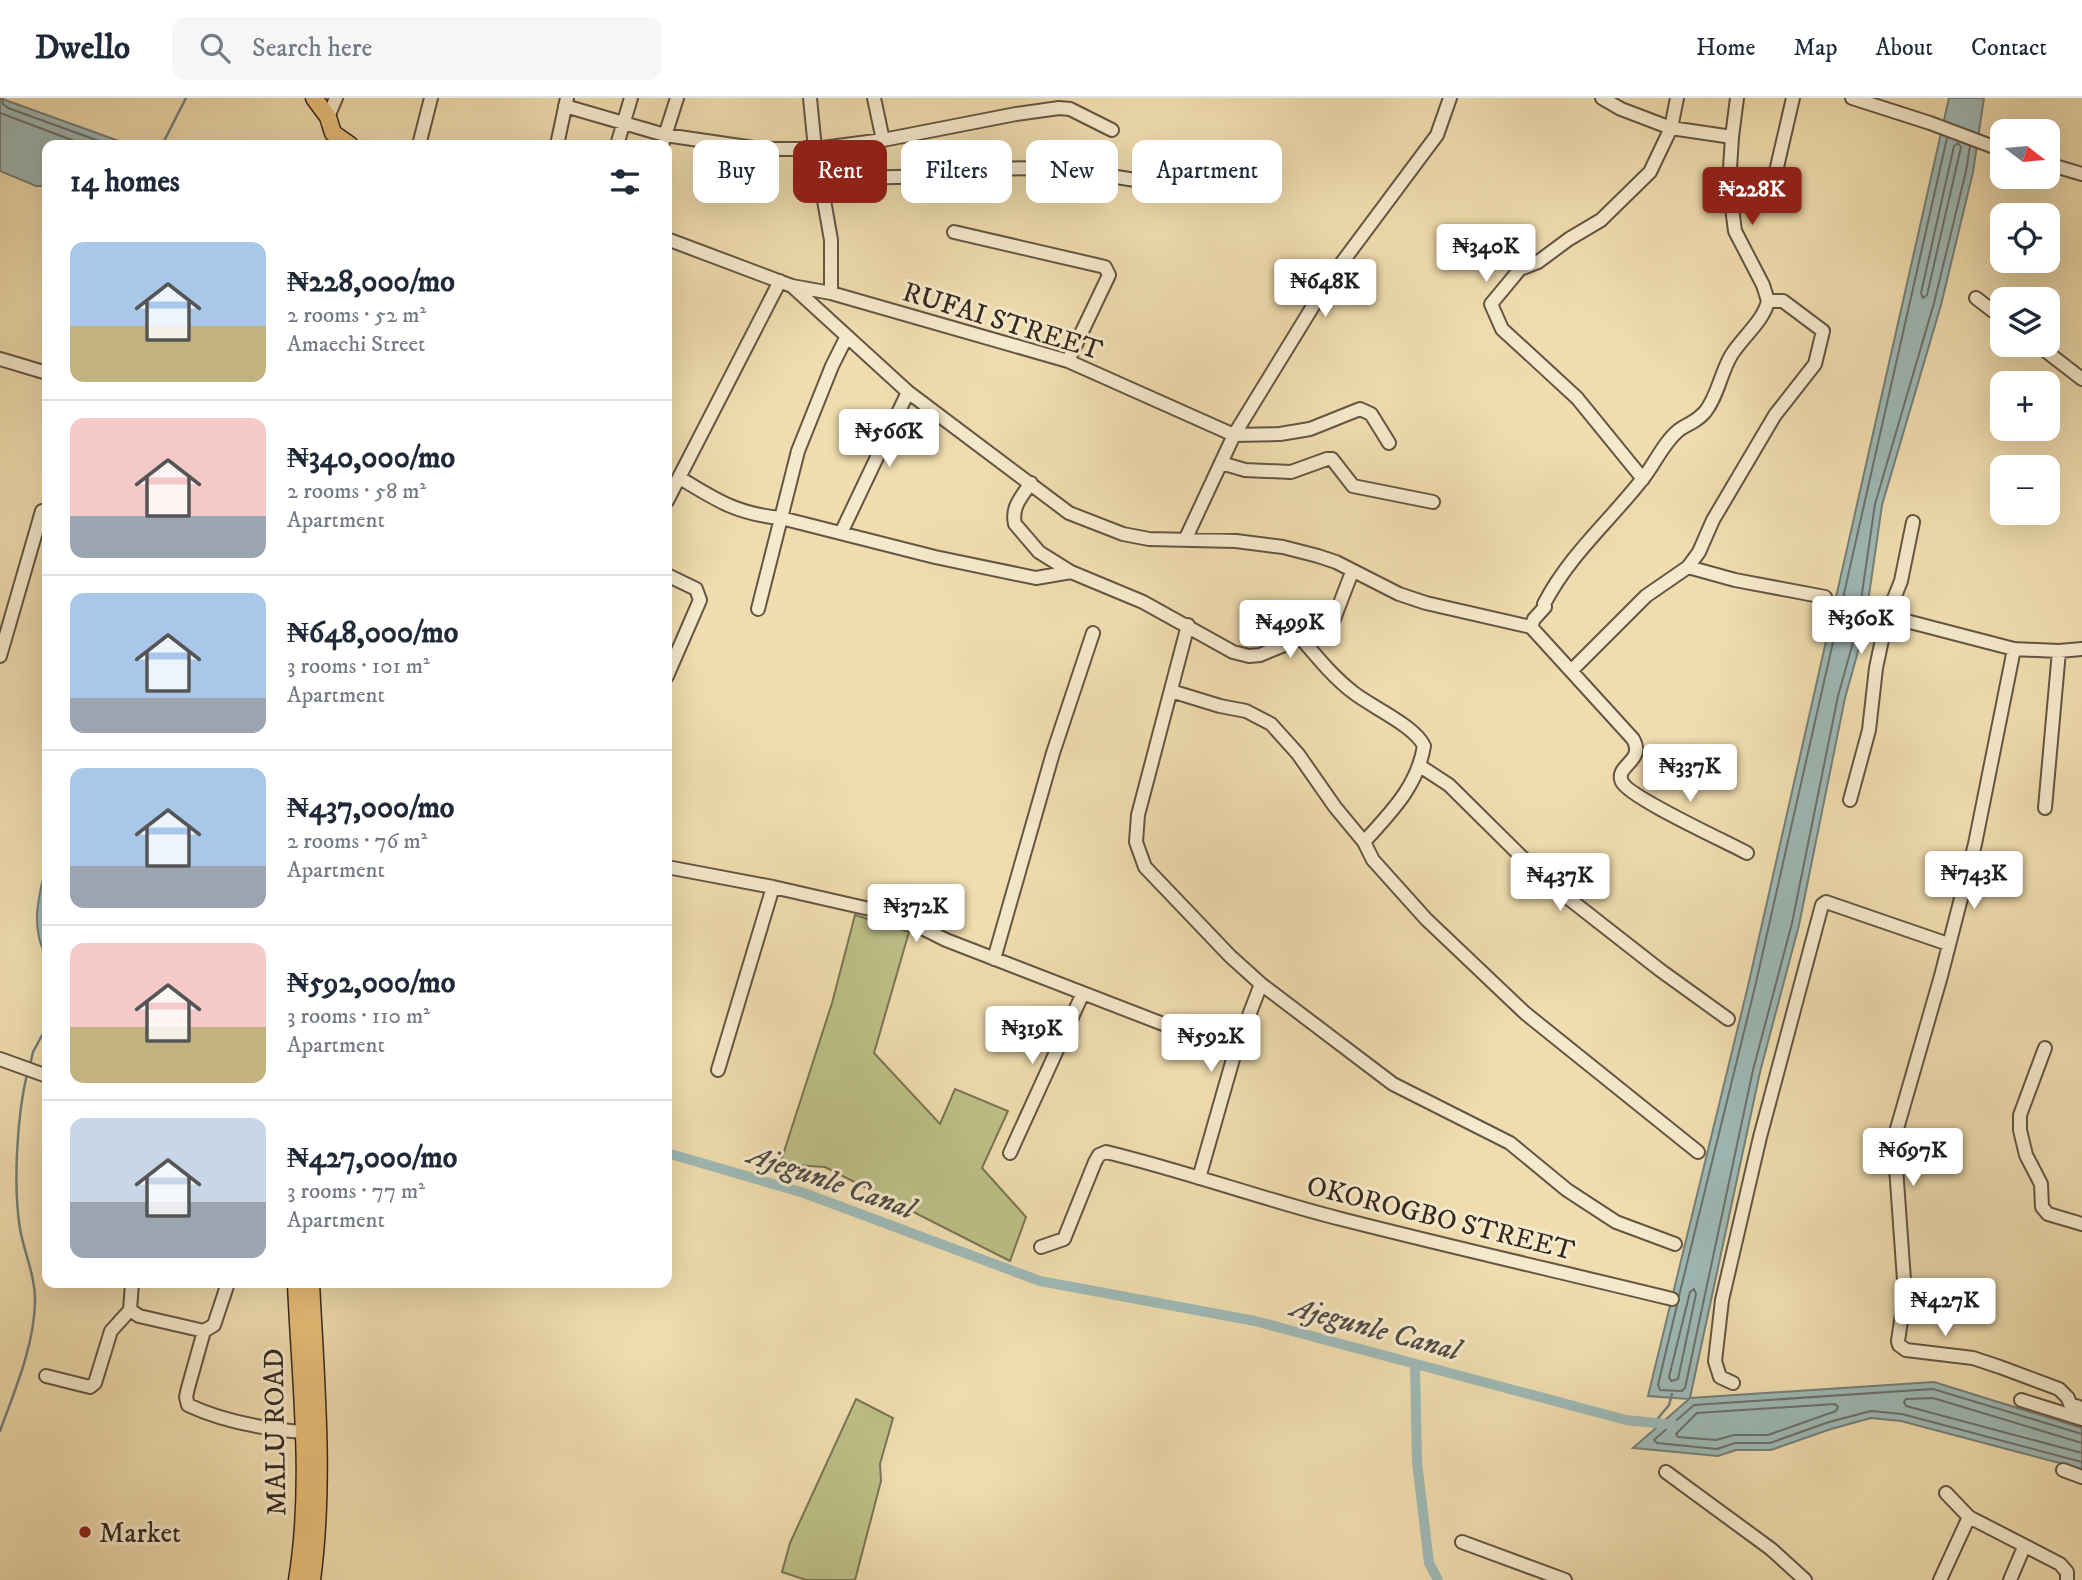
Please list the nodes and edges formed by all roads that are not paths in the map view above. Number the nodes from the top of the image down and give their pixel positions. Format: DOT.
graph roads {
  1 [pos="314,98"];
  2 [pos="336,98"];
  3 [pos="431,98"];
  4 [pos="631,98"];
  5 [pos="677,98"];
  6 [pos="810,98"];
  7 [pos="874,98"];
  8 [pos="1450,98"];
  9 [pos="1602,98"];
  10 [pos="1677,98"];
  11 [pos="1737,98"];
  12 [pos="1793,98"];
  13 [pos="1852,98"];
  14 [pos="566,102"];
  15 [pos="328,117"];
  16 [pos="623,122"];
  17 [pos="1671,128"];
  18 [pos="1112,130"];
  19 [pos="1732,137"];
  20 [pos="344,140"];
  21 [pos="420,140"];
  22 [pos="557,140"];
  23 [pos="618,140"];
  24 [pos="664,140"];
  25 [pos="814,140"];
  26 [pos="883,140"];
  27 [pos="672,141"];
  28 [pos="1990,146"];
  29 [pos="793,149"];
  30 [pos="2060,166"];
  31 [pos="1777,167"];
  32 [pos="2079,169"];
  33 [pos="887,177"];
  34 [pos="1132,179"];
  35 [pos="825,203"];
  36 [pos="954,232"];
  37 [pos="672,241"];
  38 [pos="786,283"];
  39 [pos="831,293"];
  40 [pos="1976,298"];
  41 [pos="1768,301"];
  42 [pos="1990,309"];
  43 [pos="847,336"];
  44 [pos="2054,357"];
  45 [pos="0,359"];
  46 [pos="1068,361"];
  47 [pos="42,372"];
  48 [pos="2082,379"];
  49 [pos="908,392"];
  50 [pos="1234,435"];
  51 [pos="1389,443"];
  52 [pos="1220,463"];
  53 [pos="680,478"];
  54 [pos="1643,479"];
  55 [pos="1031,483"];
  56 [pos="672,492"];
  57 [pos="1433,502"];
  58 [pos="42,512"];
  59 [pos="781,518"];
  60 [pos="1913,522"];
  61 [pos="841,533"];
  62 [pos="1185,540"];
  63 [pos="1688,567"];
  64 [pos="1071,572"];
  65 [pos="1352,572"];
  66 [pos="672,577"];
  67 [pos="1825,597"];
  68 [pos="758,609"];
  69 [pos="1887,616"];
  70 [pos="1188,625"];
  71 [pos="1531,627"];
  72 [pos="1093,633"];
  73 [pos="1300,637"];
  74 [pos="2014,649"];
  75 [pos="2082,649"];
  76 [pos="2059,651"];
  77 [pos="0,654"];
  78 [pos="672,664"];
  79 [pos="1572,670"];
  80 [pos="1171,691"];
  81 [pos="1420,766"];
  82 [pos="1850,800"];
  83 [pos="2045,808"];
  84 [pos="1364,842"];
  85 [pos="1747,853"];
  86 [pos="672,868"];
  87 [pos="773,887"];
  88 [pos="1948,944"];
  89 [pos="994,959"];
  90 [pos="1261,984"];
  91 [pos="1083,993"];
  92 [pos="1728,1019"];
  93 [pos="1163,1024"];
  94 [pos="2045,1048"];
  95 [pos="3,1060"];
  96 [pos="718,1070"];
  97 [pos="42,1073"];
  98 [pos="1698,1152"];
  99 [pos="1010,1153"];
  100 [pos="1199,1178"];
  101 [pos="2082,1224"];
  102 [pos="1675,1244"];
  103 [pos="1041,1247"];
  104 [pos="132,1288"];
  105 [pos="226,1288"];
  106 [pos="297,1288"];
  107 [pos="311,1288"];
  108 [pos="1672,1298"];
  109 [pos="130,1310"];
  110 [pos="204,1331"];
  111 [pos="46,1376"];
  112 [pos="308,1377"];
  113 [pos="1733,1383"];
  114 [pos="2021,1400"];
  115 [pos="2082,1408"];
  116 [pos="2082,1419"];
  117 [pos="304,1432"];
  118 [pos="2063,1470"];
  119 [pos="1666,1472"];
  120 [pos="2082,1478"];
  121 [pos="1946,1493"];
  122 [pos="1969,1517"];
  123 [pos="1462,1542"];
  124 [pos="2024,1547"];
  125 [pos="297,1580"];
  126 [pos="312,1580"];
  127 [pos="1565,1580"];
  128 [pos="1805,1580"];
  129 [pos="1940,1580"];
  130 [pos="2010,1580"];
  131 [pos="2067,1580"];
  1 -- 15 [label="main road"];
  2 -- 15 [label="street"];
  3 -- 21 [label="street"];
  4 -- 16 [label="street"];
  5 -- 24 [label="street"];
  6 -- 25 [label="street"];
  7 -- 26 [label="street"];
  8 -- 50 [label="street"];
  9 -- 17 [label="street"];
  10 -- 17 [label="street"];
  11 -- 19 [label="street"];
  12 -- 31 [label="street"];
  13 -- 28 [label="street"];
  14 -- 16 [label="street"];
  14 -- 22 [label="street"];
  15 -- 20 [label="main road"];
  16 -- 23 [label="street"];
  16 -- 24 [label="street"];
  17 -- 19 [label="street"];
  17 -- 54 [label="street"];
  18 -- 26 [label="street"];
  19 -- 41 [label="street"];
  27 -- 29 [label="street"];
  30 -- 32 [label="street"];
  33 -- 34 [label="street"];
  35 -- 39 [label="street"];
  36 -- 46 [label="street"];
  37 -- 38 [label="street"];
  38 -- 39 [label="street, RUFAI STREET"];
  38 -- 43 [label="street"];
  38 -- 53 [label="street"];
  39 -- 46 [label="street, RUFAI STREET"];
  40 -- 42 [label="street"];
  41 -- 54 [label="street"];
  41 -- 63 [label="street"];
  43 -- 49 [label="street"];
  43 -- 59 [label="street"];
  44 -- 48 [label="street"];
  45 -- 47 [label="street"];
  46 -- 50 [label="street, RUFAI STREET"];
  49 -- 55 [label="street"];
  49 -- 61 [label="street"];
  50 -- 51 [label="street"];
  50 -- 52 [label="street"];
  52 -- 57 [label="street"];
  52 -- 62 [label="street"];
  53 -- 56 [label="street"];
  53 -- 59 [label="street"];
  54 -- 71 [label="street"];
  55 -- 62 [label="street"];
  55 -- 64 [label="street"];
  58 -- 77 [label="street"];
  59 -- 61 [label="street"];
  59 -- 68 [label="street"];
  60 -- 69 [label="street"];
  61 -- 64 [label="street"];
  62 -- 65 [label="street"];
  63 -- 67 [label="street"];
  63 -- 79 [label="street"];
  64 -- 70 [label="street"];
  65 -- 71 [label="street"];
  65 -- 73 [label="street"];
  66 -- 78 [label="street"];
  69 -- 74 [label="street"];
  69 -- 82 [label="street"];
  70 -- 73 [label="street"];
  70 -- 80 [label="street"];
  71 -- 79 [label="street"];
  72 -- 89 [label="street"];
  73 -- 81 [label="street"];
  74 -- 76 [label="street"];
  74 -- 88 [label="street"];
  75 -- 76 [label="street"];
  76 -- 83 [label="street"];
  79 -- 85 [label="street"];
  80 -- 84 [label="street"];
  80 -- 90 [label="street"];
  81 -- 84 [label="street"];
  81 -- 92 [label="street"];
  84 -- 98 [label="street"];
  86 -- 87 [label="street"];
  87 -- 89 [label="street"];
  87 -- 96 [label="street"];
  88 -- 113 [label="street"];
  88 -- 115 [label="street"];
  89 -- 91 [label="street"];
  90 -- 100 [label="street"];
  90 -- 102 [label="street"];
  91 -- 93 [label="street"];
  91 -- 99 [label="street"];
  94 -- 101 [label="street"];
  95 -- 97 [label="street"];
  100 -- 103 [label="street, OKOROGBO STREET"];
  100 -- 108 [label="street, OKOROGBO STREET"];
  104 -- 109 [label="street"];
  105 -- 110 [label="street"];
  106 -- 112 [label="main road, MALU ROAD"];
  107 -- 112 [label="main road, MALU ROAD"];
  109 -- 110 [label="street"];
  109 -- 111 [label="street"];
  110 -- 117 [label="street"];
  112 -- 117 [label="main road, MALU ROAD"];
  112 -- 126 [label="main road, MALU ROAD"];
  114 -- 116 [label="street"];
  117 -- 125 [label="main road, MALU ROAD"];
  118 -- 120 [label="street"];
  119 -- 128 [label="street"];
  121 -- 122 [label="street"];
  122 -- 124 [label="street"];
  122 -- 129 [label="street"];
  123 -- 127 [label="street"];
  124 -- 130 [label="street"];
  124 -- 131 [label="street"];
}
